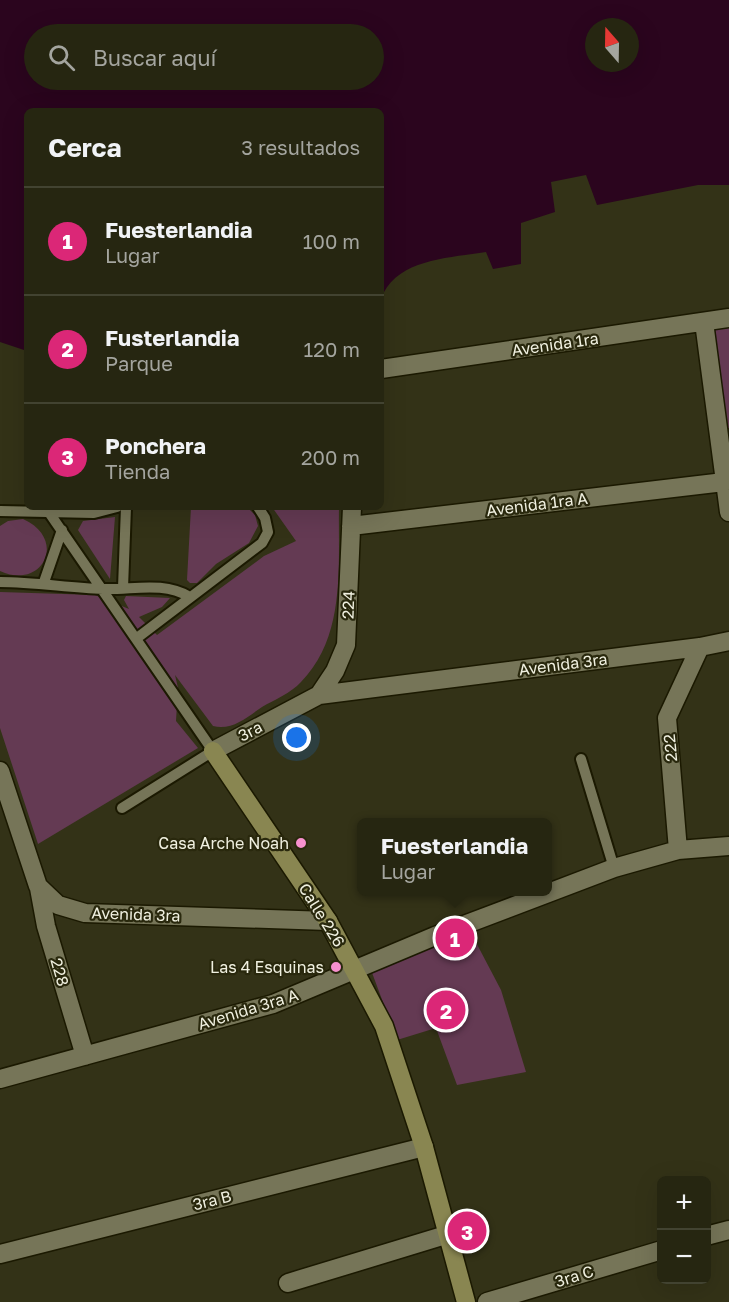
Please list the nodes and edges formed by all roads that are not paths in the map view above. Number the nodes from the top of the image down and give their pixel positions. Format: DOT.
graph roads {
  1 [pos="729,318"];
  2 [pos="704,322"];
  3 [pos="384,369"];
  4 [pos="724,482"];
  5 [pos="106,510"];
  6 [pos="126,510"];
  7 [pos="260,510"];
  8 [pos="352,510"];
  9 [pos="0,511"];
  10 [pos="48,511"];
  11 [pos="729,512"];
  12 [pos="351,526"];
  13 [pos="62,530"];
  14 [pos="0,582"];
  15 [pos="44,582"];
  16 [pos="123,588"];
  17 [pos="104,589"];
  18 [pos="190,597"];
  19 [pos="137,638"];
  20 [pos="729,641"];
  21 [pos="700,647"];
  22 [pos="319,695"];
  23 [pos="213,751"];
  24 [pos="581,759"];
  25 [pos="0,771"];
  26 [pos="122,808"];
  27 [pos="729,847"];
  28 [pos="678,850"];
  29 [pos="614,868"];
  30 [pos="38,886"];
  31 [pos="552,892"];
  32 [pos="540,896"];
  33 [pos="328,921"];
  34 [pos="356,971"];
  35 [pos="85,1056"];
  36 [pos="0,1079"];
  37 [pos="424,1147"];
  38 [pos="729,1230"];
  39 [pos="449,1234"];
  40 [pos="711,1235"];
  41 [pos="657,1251"];
  42 [pos="0,1254"];
  43 [pos="288,1283"];
  44 [pos="466,1302"];
  45 [pos="487,1302"];
  1 -- 2 [label="street, Avenida 1ra"];
  2 -- 3 [label="street, Avenida 1ra"];
  2 -- 4 [label="street"];
  4 -- 11 [label="street"];
  4 -- 12 [label="street, Avenida 1ra A"];
  5 -- 10 [label="lane"];
  6 -- 16 [label="lane"];
  7 -- 18 [label="lane"];
  8 -- 12 [label="street, 224"];
  9 -- 10 [label="lane"];
  10 -- 13 [label="lane, Calle 226"];
  12 -- 22 [label="street, 224"];
  13 -- 15 [label="lane"];
  13 -- 17 [label="lane, Calle 226"];
  14 -- 15 [label="lane"];
  15 -- 17 [label="lane"];
  16 -- 17 [label="lane"];
  16 -- 18 [label="lane"];
  17 -- 19 [label="lane, Calle 226"];
  18 -- 19 [label="lane"];
  19 -- 23 [label="lane, Calle 226"];
  20 -- 21 [label="street"];
  21 -- 22 [label="street, Avenida 3ra"];
  21 -- 28 [label="street, 222"];
  22 -- 23 [label="street, 3ra"];
  23 -- 26 [label="lane"];
  23 -- 33 [label="street, Calle 226"];
  24 -- 29 [label="lane"];
  25 -- 30 [label="street"];
  27 -- 28 [label="street, Avenida 3ra A"];
  28 -- 29 [label="street, Avenida 3ra A"];
  29 -- 31 [label="street, Avenida 3ra A"];
  30 -- 33 [label="street, Avenida 3ra"];
  30 -- 35 [label="street, 228"];
  32 -- 34 [label="street, Avenida 3ra A"];
  33 -- 34 [label="street, Calle 226"];
  34 -- 35 [label="street, Avenida 3ra A"];
  34 -- 37 [label="street, Calle 226"];
  35 -- 36 [label="street, Avenida 3ra A"];
  37 -- 39 [label="street, Calle 226"];
  37 -- 42 [label="street, 3ra B"];
  38 -- 40 [label="street"];
  39 -- 43 [label="street"];
  39 -- 44 [label="street, Calle 226"];
  41 -- 45 [label="street, 3ra C"];
}
